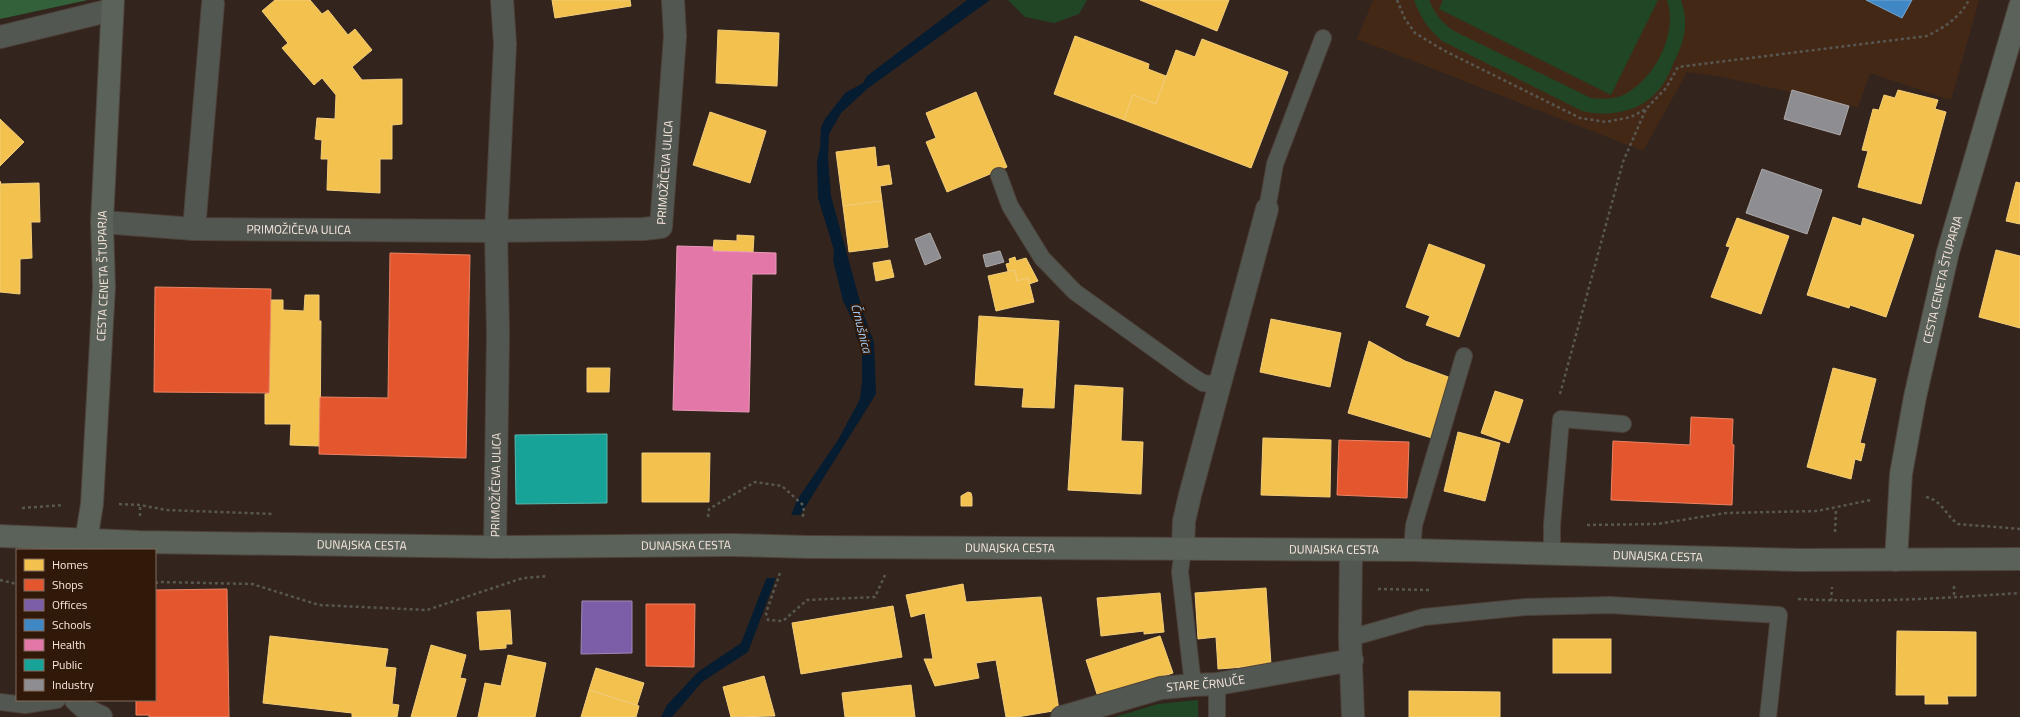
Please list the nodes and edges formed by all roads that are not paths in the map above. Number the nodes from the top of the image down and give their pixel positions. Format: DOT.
graph roads {
  1 [pos="502,0"];
  2 [pos="673,0"];
  3 [pos="213,4"];
  4 [pos="112,5"];
  5 [pos="2020,6"];
  6 [pos="0,37"];
  7 [pos="1323,38"];
  8 [pos="999,176"];
  9 [pos="1267,209"];
  10 [pos="102,222"];
  11 [pos="194,229"];
  12 [pos="496,231"];
  13 [pos="1464,356"];
  14 [pos="1220,385"];
  15 [pos="1623,424"];
  16 [pos="0,536"];
  17 [pos="85,545"];
  18 [pos="495,547"];
  19 [pos="1183,548"];
  20 [pos="1351,550"];
  21 [pos="1412,550"];
  22 [pos="1552,554"];
  23 [pos="2020,559"];
  24 [pos="1896,560"];
  25 [pos="1351,649"];
  26 [pos="1217,684"];
  27 [pos="1193,685"];
  28 [pos="51,701"];
  29 [pos="77,701"];
  30 [pos="0,702"];
  31 [pos="101,717"];
  32 [pos="1062,717"];
  33 [pos="1217,717"];
  34 [pos="1353,717"];
  35 [pos="1768,717"];
  1 -- 12 [label="street, PRIMOŽIČEVA ULICA"];
  2 -- 12 [label="street, PRIMOŽIČEVA ULICA"];
  3 -- 11 [label="street"];
  4 -- 6 [label="street, CESTA CENETA ŠTUPARJA"];
  4 -- 10 [label="main road, CESTA CENETA ŠTUPARJA"];
  5 -- 24 [label="main road, CESTA CENETA ŠTUPARJA"];
  7 -- 9 [label="lane"];
  8 -- 14 [label="lane"];
  9 -- 14 [label="street"];
  10 -- 11 [label="street, PRIMOŽIČEVA ULICA"];
  10 -- 17 [label="main road, CESTA CENETA ŠTUPARJA"];
  11 -- 12 [label="street, PRIMOŽIČEVA ULICA"];
  12 -- 18 [label="street, PRIMOŽIČEVA ULICA"];
  13 -- 21 [label="lane"];
  14 -- 19 [label="street"];
  15 -- 22 [label="lane"];
  16 -- 17 [label="main road, DUNAJSKA CESTA"];
  17 -- 18 [label="main road, DUNAJSKA CESTA"];
  18 -- 19 [label="main road, DUNAJSKA CESTA, bridge"];
  19 -- 20 [label="main road, DUNAJSKA CESTA"];
  19 -- 27 [label="lane"];
  20 -- 21 [label="main road, DUNAJSKA CESTA"];
  20 -- 25 [label="street"];
  21 -- 22 [label="main road, DUNAJSKA CESTA"];
  22 -- 24 [label="main road, DUNAJSKA CESTA"];
  23 -- 24 [label="main road, DUNAJSKA CESTA"];
  25 -- 26 [label="street, STARE ČRNUČE"];
  25 -- 34 [label="street"];
  25 -- 35 [label="lane"];
  26 -- 27 [label="street, STARE ČRNUČE"];
  26 -- 33 [label="lane"];
  27 -- 32 [label="street, STARE ČRNUČE"];
  28 -- 30 [label="lane"];
  29 -- 31 [label="street"];
}
